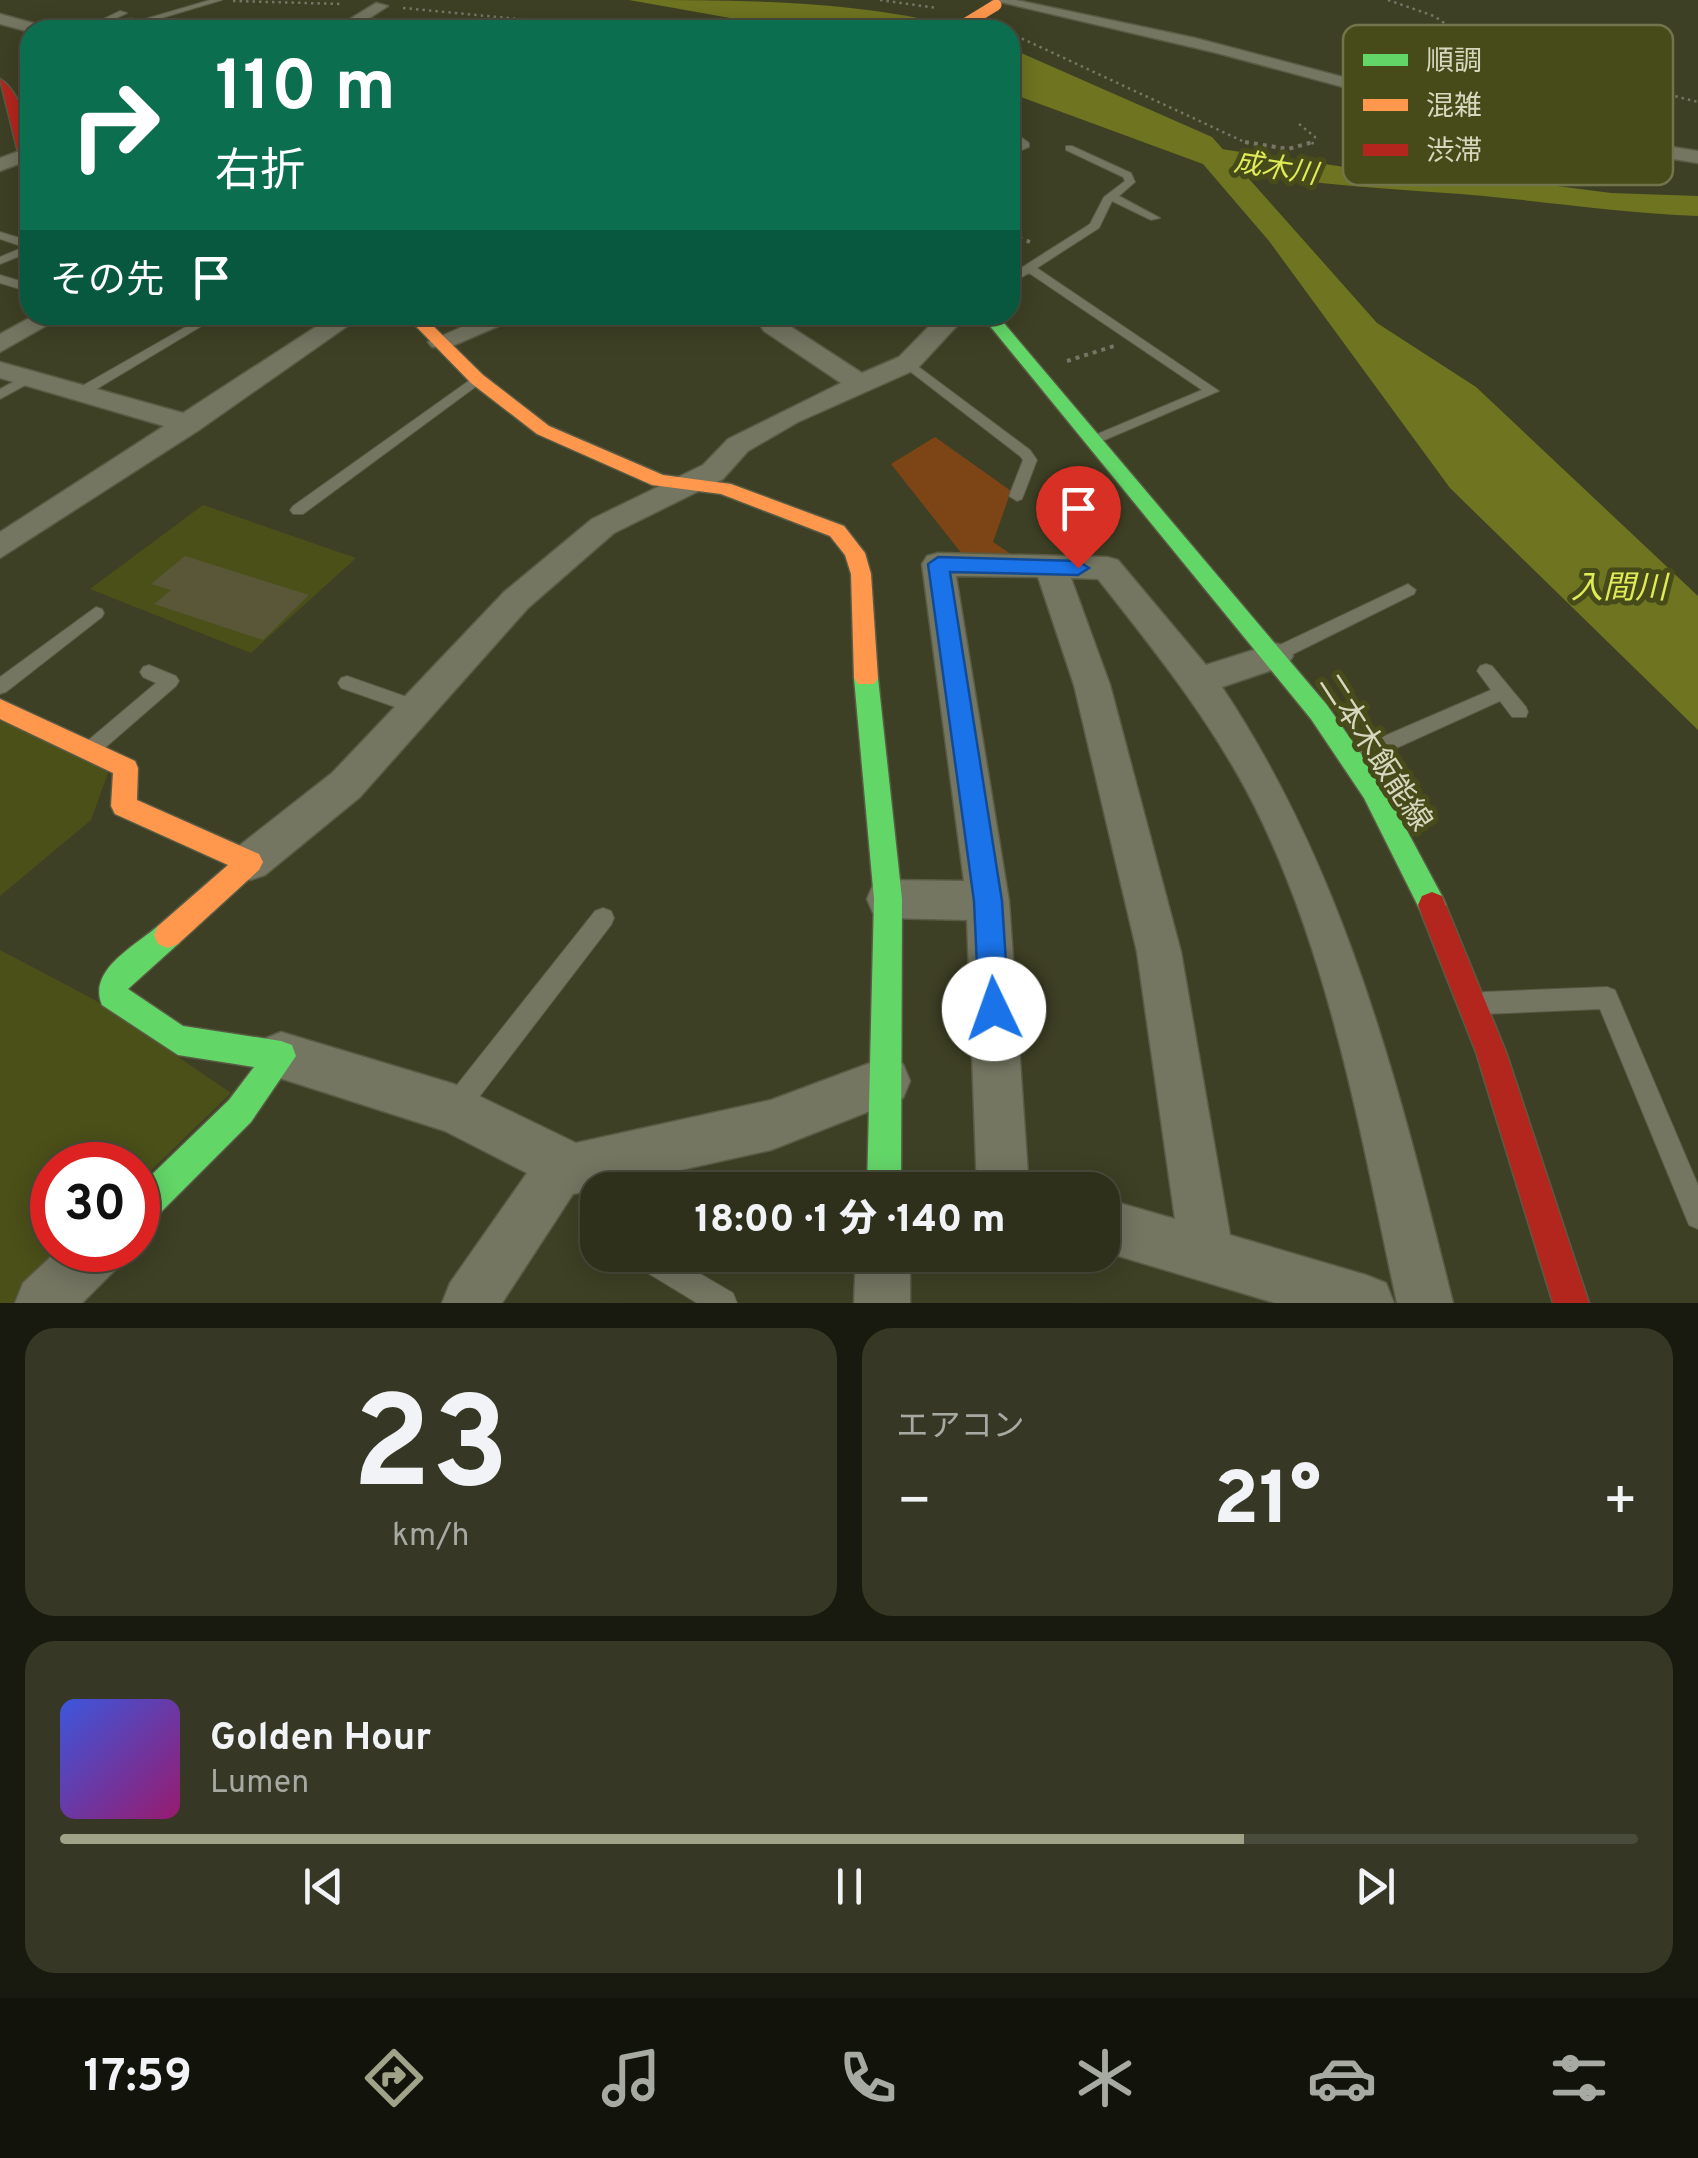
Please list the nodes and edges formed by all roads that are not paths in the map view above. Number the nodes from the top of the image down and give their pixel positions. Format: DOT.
graph roads {
  1 [pos="218,0"];
  2 [pos="1000,2"];
  3 [pos="382,6"];
  4 [pos="127,19"];
  5 [pos="122,20"];
  6 [pos="131,20"];
  7 [pos="358,20"];
  8 [pos="952,20"];
  9 [pos="0,82"];
  10 [pos="1343,83"];
  11 [pos="9,124"];
  12 [pos="1068,148"];
  13 [pos="1673,154"];
  14 [pos="1698,156"];
  15 [pos="1111,196"];
  16 [pos="1155,218"];
  17 [pos="1028,268"];
  18 [pos="1020,273"];
  19 [pos="197,325"];
  20 [pos="336,325"];
  21 [pos="423,325"];
  22 [pos="486,325"];
  23 [pos="772,325"];
  24 [pos="942,325"];
  25 [pos="997,325"];
  26 [pos="13,327"];
  27 [pos="441,342"];
  28 [pos="0,344"];
  29 [pos="908,363"];
  30 [pos="0,370"];
  31 [pos="28,378"];
  32 [pos="477,379"];
  33 [pos="859,382"];
  34 [pos="80,393"];
  35 [pos="0,395"];
  36 [pos="189,424"];
  37 [pos="1093,441"];
  38 [pos="688,484"];
  39 [pos="1017,496"];
  40 [pos="298,510"];
  41 [pos="0,547"];
  42 [pos="1050,568"];
  43 [pos="1408,590"];
  44 [pos="96,613"];
  45 [pos="1275,656"];
  46 [pos="1486,671"];
  47 [pos="149,672"];
  48 [pos="1199,681"];
  49 [pos="346,683"];
  50 [pos="0,687"];
  51 [pos="1503,692"];
  52 [pos="0,708"];
  53 [pos="418,708"];
  54 [pos="1520,712"];
  55 [pos="91,748"];
  56 [pos="1351,759"];
  57 [pos="250,862"];
  58 [pos="888,899"];
  59 [pos="988,901"];
  60 [pos="604,918"];
  61 [pos="1474,1004"];
  62 [pos="282,1056"];
  63 [pos="886,1081"];
  64 [pos="454,1109"];
  65 [pos="563,1164"];
  66 [pos="884,1172"];
  67 [pos="1003,1172"];
  68 [pos="160,1189"];
  69 [pos="1698,1216"];
  70 [pos="1120,1229"];
  71 [pos="1207,1256"];
  72 [pos="75,1272"];
  73 [pos="671,1272"];
  74 [pos="883,1272"];
  75 [pos="43,1303"];
  76 [pos="470,1303"];
  77 [pos="723,1303"];
  78 [pos="882,1303"];
  79 [pos="1366,1303"];
  80 [pos="1425,1303"];
  81 [pos="1571,1303"];
  1 -- 4 [label="lane"];
  2 -- 8 [label="street, bridge"];
  2 -- 10 [label="street"];
  3 -- 7 [label="street"];
  4 -- 5 [label="street"];
  4 -- 6 [label="street"];
  9 -- 11 [label="street"];
  12 -- 15 [label="lane"];
  13 -- 14 [label="street"];
  15 -- 16 [label="lane"];
  15 -- 17 [label="lane"];
  17 -- 18 [label="lane"];
  17 -- 37 [label="lane"];
  19 -- 34 [label="lane"];
  20 -- 36 [label="street"];
  21 -- 27 [label="street"];
  22 -- 27 [label="street"];
  23 -- 33 [label="street"];
  24 -- 29 [label="street"];
  25 -- 37 [label="street, 二本木飯能線"];
  26 -- 28 [label="street"];
  27 -- 32 [label="street"];
  29 -- 33 [label="street"];
  29 -- 39 [label="lane"];
  30 -- 31 [label="street"];
  31 -- 34 [label="street"];
  31 -- 35 [label="lane"];
  32 -- 38 [label="street"];
  32 -- 40 [label="lane"];
  33 -- 38 [label="street"];
  34 -- 36 [label="street"];
  36 -- 41 [label="street"];
  37 -- 45 [label="street, 二本木飯能線"];
  38 -- 53 [label="street"];
  38 -- 58 [label="street"];
  42 -- 48 [label="street"];
  42 -- 59 [label="street"];
  42 -- 71 [label="street"];
  43 -- 45 [label="lane"];
  44 -- 50 [label="lane"];
  45 -- 48 [label="street"];
  45 -- 56 [label="street, 二本木飯能線"];
  46 -- 51 [label="lane"];
  47 -- 55 [label="lane"];
  48 -- 80 [label="street"];
  49 -- 53 [label="lane"];
  51 -- 54 [label="lane"];
  51 -- 56 [label="lane"];
  52 -- 55 [label="street"];
  53 -- 57 [label="street"];
  55 -- 57 [label="street"];
  56 -- 61 [label="street, 二本木飯能線"];
  57 -- 62 [label="street"];
  58 -- 59 [label="street"];
  58 -- 63 [label="street"];
  59 -- 67 [label="street"];
  60 -- 64 [label="lane"];
  61 -- 69 [label="lane"];
  61 -- 81 [label="street, 二本木飯能線"];
  62 -- 64 [label="street"];
  62 -- 68 [label="street"];
  63 -- 65 [label="street"];
  63 -- 66 [label="street"];
  64 -- 65 [label="street"];
  65 -- 76 [label="street"];
  70 -- 71 [label="street"];
  71 -- 79 [label="street"];
  72 -- 75 [label="street"];
  73 -- 77 [label="lane"];
  74 -- 78 [label="street"];
}
